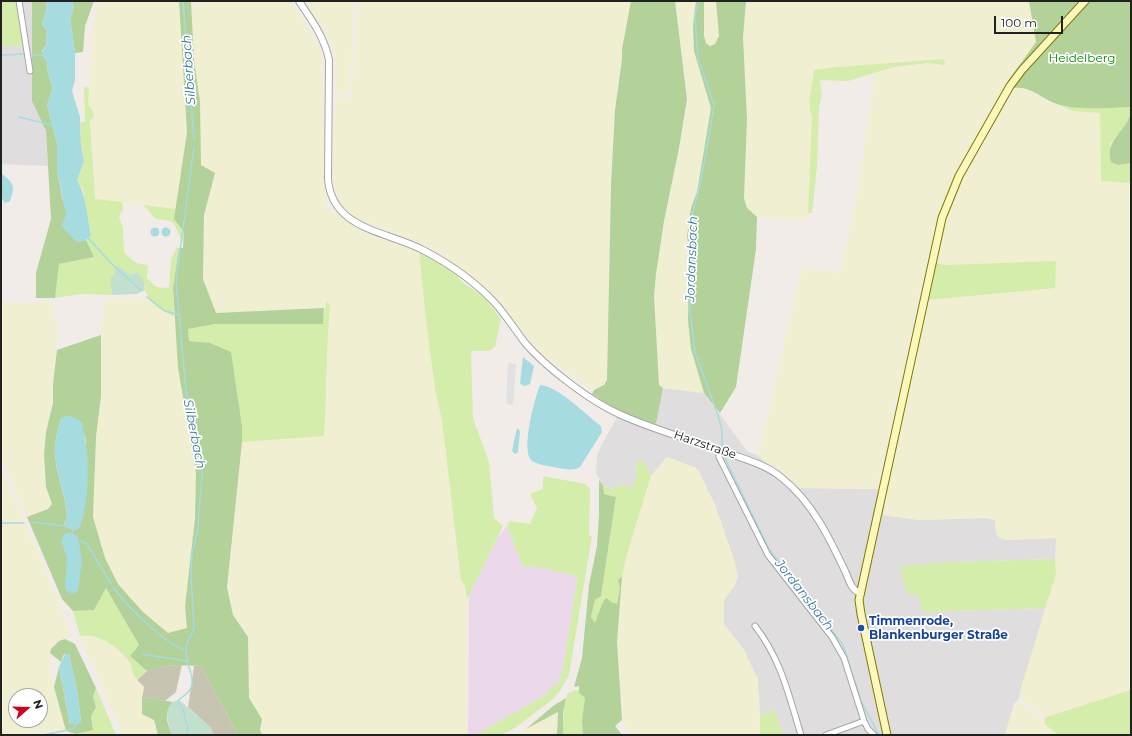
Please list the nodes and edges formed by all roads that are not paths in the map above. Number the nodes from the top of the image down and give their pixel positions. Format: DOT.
graph roads {
  1 [pos="18,1"];
  2 [pos="299,1"];
  3 [pos="1085,1"];
  4 [pos="30,71"];
  5 [pos="718,450"];
  6 [pos="861,593"];
  7 [pos="755,626"];
  8 [pos="864,721"];
  9 [pos="801,735"];
  10 [pos="826,735"];
  11 [pos="874,735"];
  12 [pos="888,735"];
  1 -- 4 [label="street"];
  2 -- 5 [label="street, Harzstraße"];
  3 -- 6 [label="main road"];
  5 -- 6 [label="street, Harzstraße"];
  5 -- 8 [label="street"];
  6 -- 12 [label="main road"];
  7 -- 9 [label="street"];
  8 -- 10 [label="street"];
  8 -- 11 [label="street"];
}
